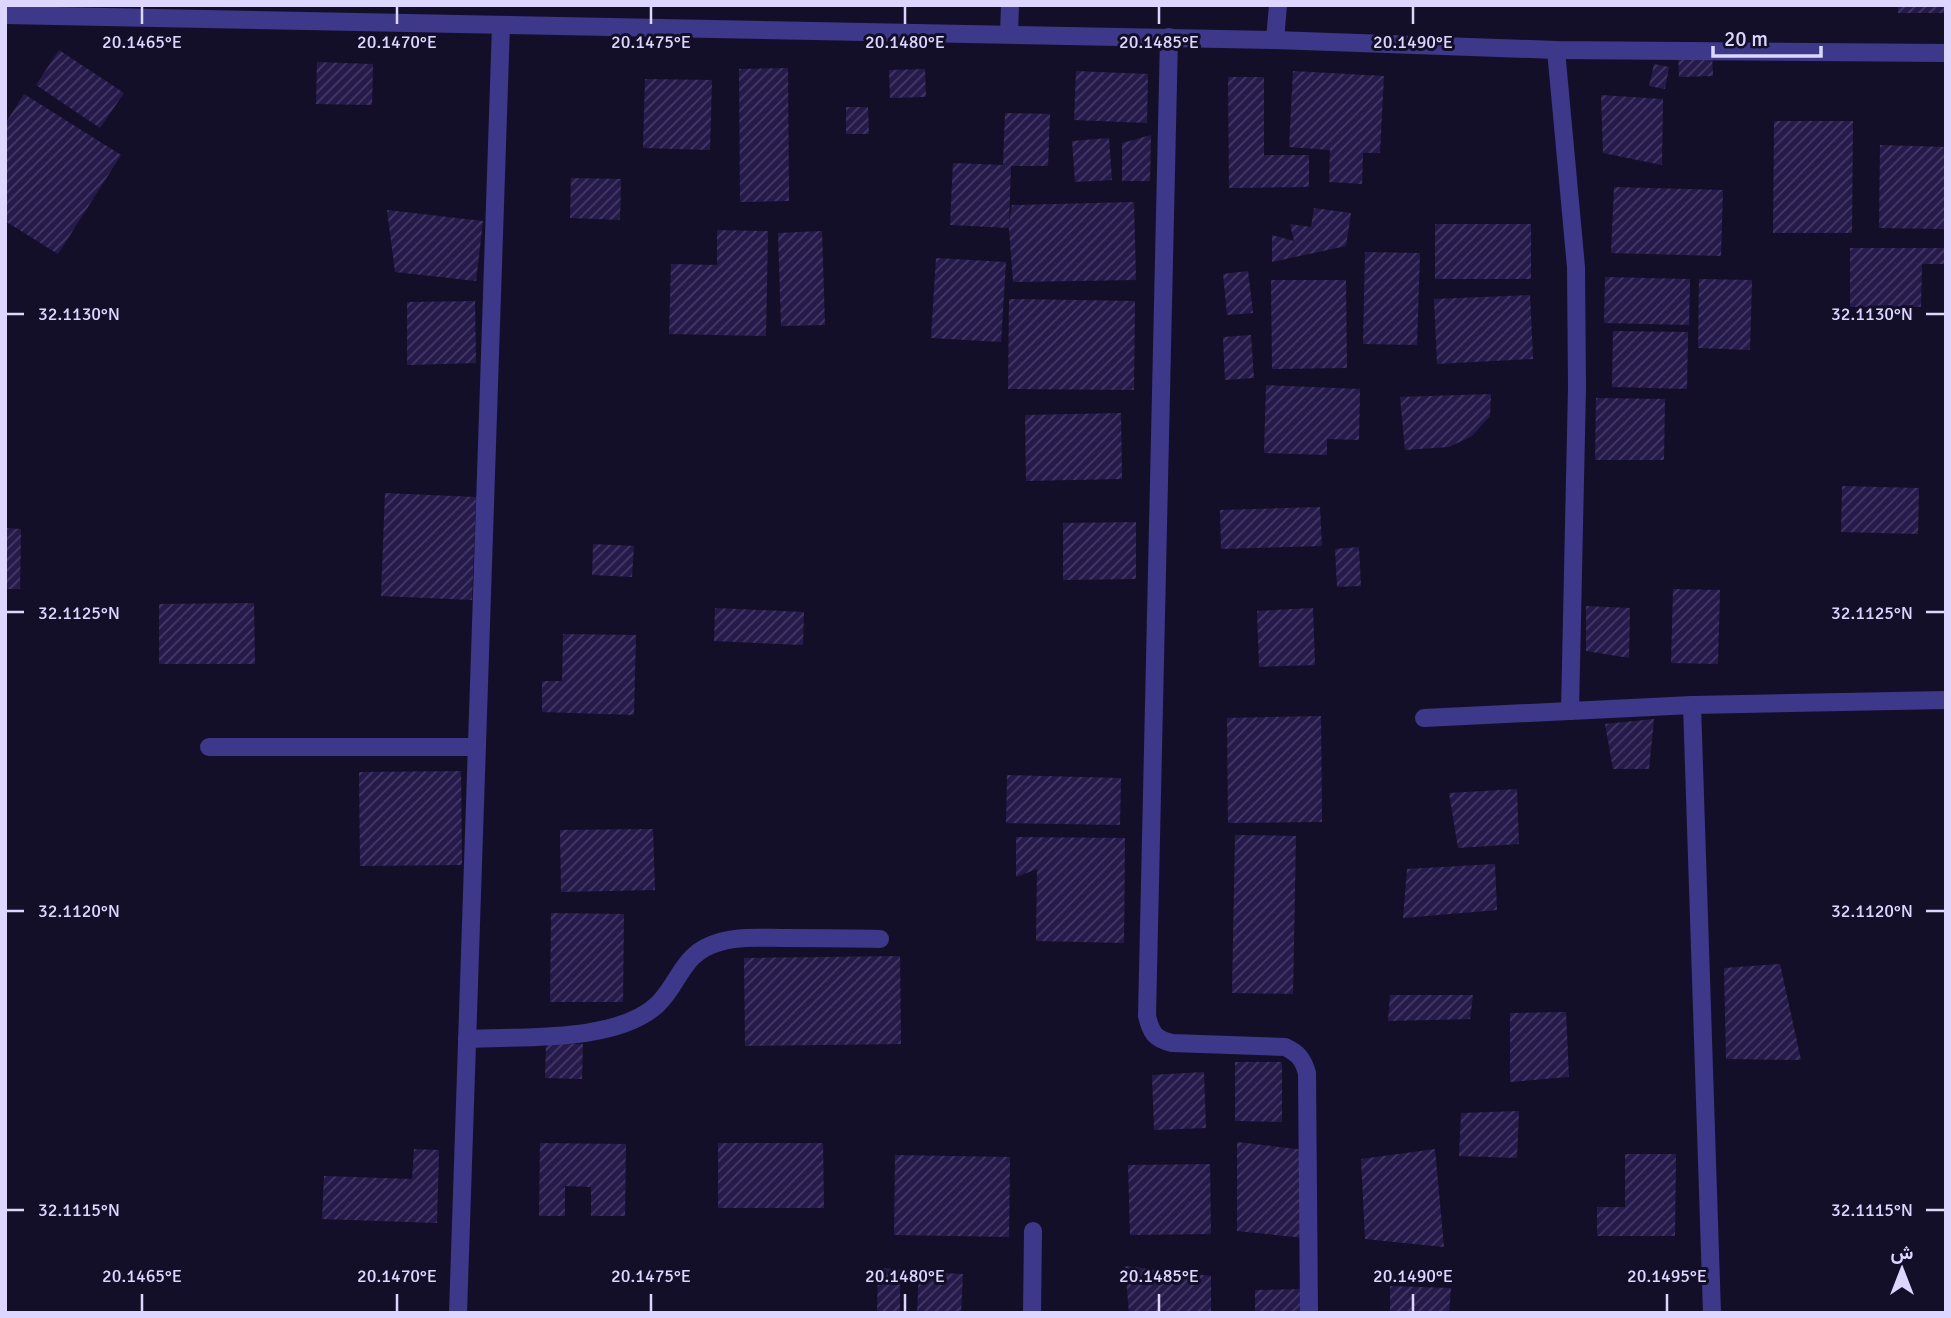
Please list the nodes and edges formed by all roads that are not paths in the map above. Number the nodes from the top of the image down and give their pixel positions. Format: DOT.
graph roads {
  1 [pos="1010,5"];
  2 [pos="1278,5"];
  3 [pos="5,15"];
  4 [pos="501,25"];
  5 [pos="1009,34"];
  6 [pos="1169,37"];
  7 [pos="1275,40"];
  8 [pos="1556,50"];
  9 [pos="1946,52"];
  10 [pos="1946,701"];
  11 [pos="1692,705"];
  12 [pos="1570,711"];
  13 [pos="1424,718"];
  14 [pos="209,747"];
  15 [pos="477,747"];
  16 [pos="880,939"];
  17 [pos="467,1039"];
  18 [pos="1033,1231"];
  19 [pos="458,1313"];
  20 [pos="1032,1313"];
  21 [pos="1309,1313"];
  22 [pos="1712,1313"];
  1 -- 5 [label="street"];
  2 -- 7 [label="street"];
  3 -- 4 [label="street"];
  4 -- 5 [label="street"];
  4 -- 15 [label="street"];
  5 -- 6 [label="street"];
  6 -- 7 [label="street"];
  6 -- 21 [label="street"];
  7 -- 8 [label="street"];
  8 -- 9 [label="street"];
  8 -- 12 [label="street"];
  10 -- 11 [label="street"];
  11 -- 12 [label="street"];
  11 -- 22 [label="street"];
  12 -- 13 [label="street"];
  14 -- 15 [label="street"];
  15 -- 17 [label="street"];
  16 -- 17 [label="street"];
  17 -- 19 [label="street"];
  18 -- 20 [label="street"];
}
